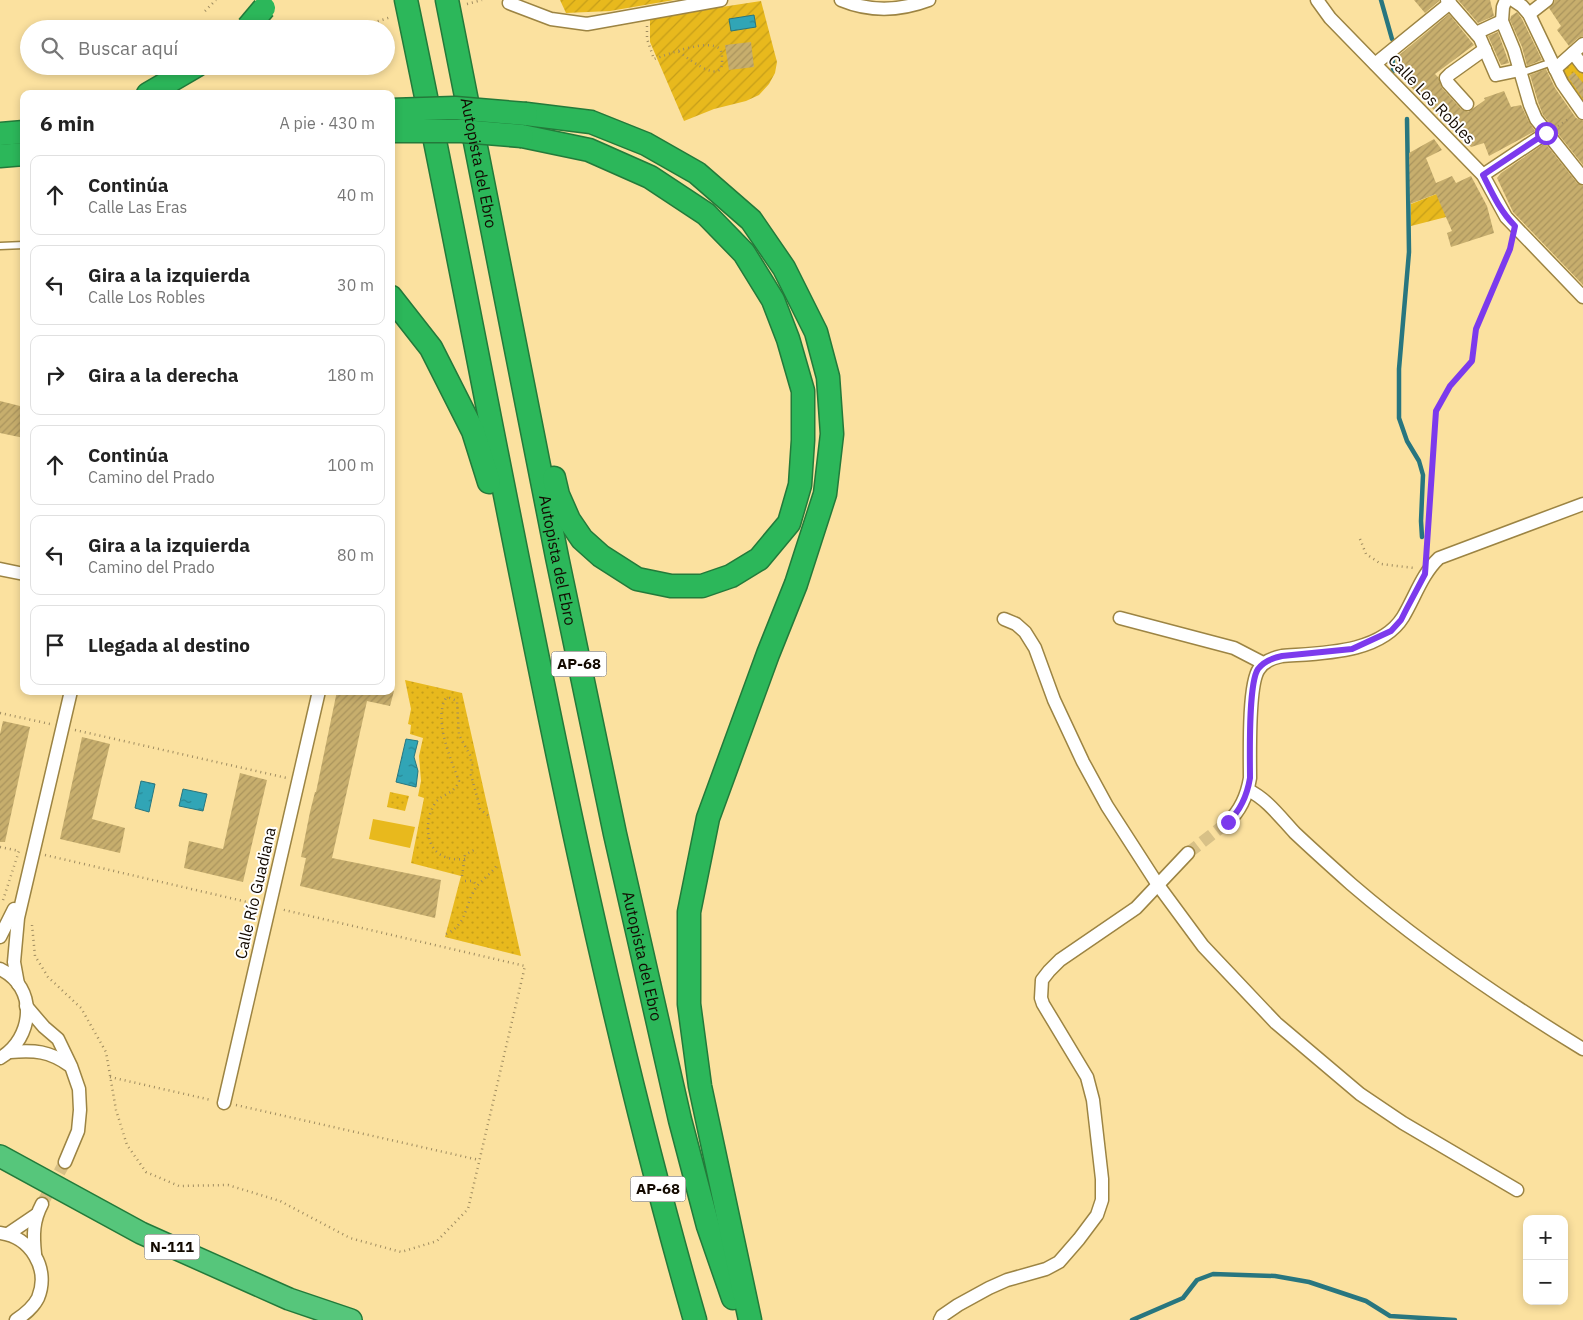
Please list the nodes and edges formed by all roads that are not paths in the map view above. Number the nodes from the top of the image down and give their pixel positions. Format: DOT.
graph roads {
  1 [pos="721,0"];
  2 [pos="841,0"];
  3 [pos="929,0"];
  4 [pos="1317,0"];
  5 [pos="1506,0"];
  6 [pos="1514,0"];
  7 [pos="1547,0"];
  8 [pos="454,1"];
  9 [pos="1448,1"];
  10 [pos="509,3"];
  11 [pos="266,4"];
  12 [pos="399,8"];
  13 [pos="1529,14"];
  14 [pos="254,20"];
  15 [pos="1502,21"];
  16 [pos="1476,33"];
  17 [pos="1583,44"];
  18 [pos="1485,49"];
  19 [pos="1573,54"];
  20 [pos="1375,64"];
  21 [pos="1554,65"];
  22 [pos="1583,66"];
  23 [pos="1521,71"];
  24 [pos="181,75"];
  25 [pos="155,90"];
  26 [pos="1467,104"];
  27 [pos="395,110"];
  28 [pos="1582,112"];
  29 [pos="524,125"];
  30 [pos="20,132"];
  31 [pos="395,132"];
  32 [pos="1546,133"];
  33 [pos="0,134"];
  34 [pos="20,154"];
  35 [pos="0,156"];
  36 [pos="1483,175"];
  37 [pos="1583,178"];
  38 [pos="20,245"];
  39 [pos="0,246"];
  40 [pos="1583,297"];
  41 [pos="395,302"];
  42 [pos="1583,504"];
  43 [pos="0,569"];
  44 [pos="20,573"];
  45 [pos="1120,618"];
  46 [pos="1004,619"];
  47 [pos="1263,663"];
  48 [pos="71,695"];
  49 [pos="318,695"];
  50 [pos="1248,790"];
  51 [pos="1228,822"];
  52 [pos="1188,853"];
  53 [pos="38,856"];
  54 [pos="1158,886"];
  55 [pos="0,937"];
  56 [pos="0,969"];
  57 [pos="18,984"];
  58 [pos="26,1006"];
  59 [pos="1583,1049"];
  60 [pos="5,1055"];
  61 [pos="624,1058"];
  62 [pos="71,1066"];
  63 [pos="224,1103"];
  64 [pos="0,1156"];
  65 [pos="65,1162"];
  66 [pos="1517,1190"];
  67 [pos="4,1234"];
  68 [pos="35,1254"];
  69 [pos="16,1320"];
  70 [pos="351,1320"];
  71 [pos="695,1320"];
  72 [pos="740,1320"];
  73 [pos="750,1320"];
  74 [pos="940,1320"];
  1 -- 10 [label="street"];
  2 -- 3 [label="street"];
  4 -- 20 [label="street, Calle Los Robles"];
  5 -- 15 [label="street"];
  6 -- 13 [label="street"];
  7 -- 13 [label="street"];
  8 -- 29 [label="highway"];
  8 -- 72 [label="highway, Autopista del Ebro / AP-68"];
  9 -- 16 [label="street"];
  9 -- 20 [label="street"];
  11 -- 14 [label="highway, bridge"];
  12 -- 61 [label="highway, AP-68"];
  13 -- 21 [label="street"];
  15 -- 16 [label="street"];
  15 -- 23 [label="street"];
  16 -- 18 [label="street"];
  17 -- 19 [label="street"];
  18 -- 23 [label="street"];
  18 -- 26 [label="street"];
  19 -- 21 [label="street"];
  19 -- 22 [label="street"];
  20 -- 36 [label="street, Calle Los Robles"];
  21 -- 23 [label="lane"];
  21 -- 28 [label="street"];
  23 -- 32 [label="street"];
  24 -- 25 [label="highway"];
  27 -- 29 [label="highway, bridge"];
  29 -- 31 [label="highway, bridge"];
  29 -- 73 [label="highway"];
  30 -- 33 [label="highway"];
  32 -- 36 [label="street"];
  32 -- 37 [label="street"];
  34 -- 35 [label="highway"];
  36 -- 40 [label="street, Calle Los Robles"];
  38 -- 39 [label="lane"];
  41 -- 61 [label="highway"];
  42 -- 47 [label="street"];
  43 -- 44 [label="street"];
  45 -- 47 [label="street"];
  46 -- 54 [label="street"];
  47 -- 50 [label="street"];
  48 -- 53 [label="street"];
  49 -- 63 [label="street, Calle Río Guadiana"];
  50 -- 51 [label="street"];
  50 -- 59 [label="street"];
  52 -- 54 [label="street"];
  53 -- 55 [label="street"];
  53 -- 57 [label="street"];
  54 -- 66 [label="street"];
  54 -- 74 [label="street"];
  56 -- 57 [label="street"];
  57 -- 58 [label="street"];
  58 -- 60 [label="street"];
  58 -- 62 [label="street"];
  60 -- 62 [label="street"];
  61 -- 71 [label="highway, AP-68"];
  62 -- 65 [label="street"];
  64 -- 70 [label="highway, N-111"];
  67 -- 68 [label="street"];
  67 -- 68 [label="street"];
  68 -- 69 [label="street"];
}
